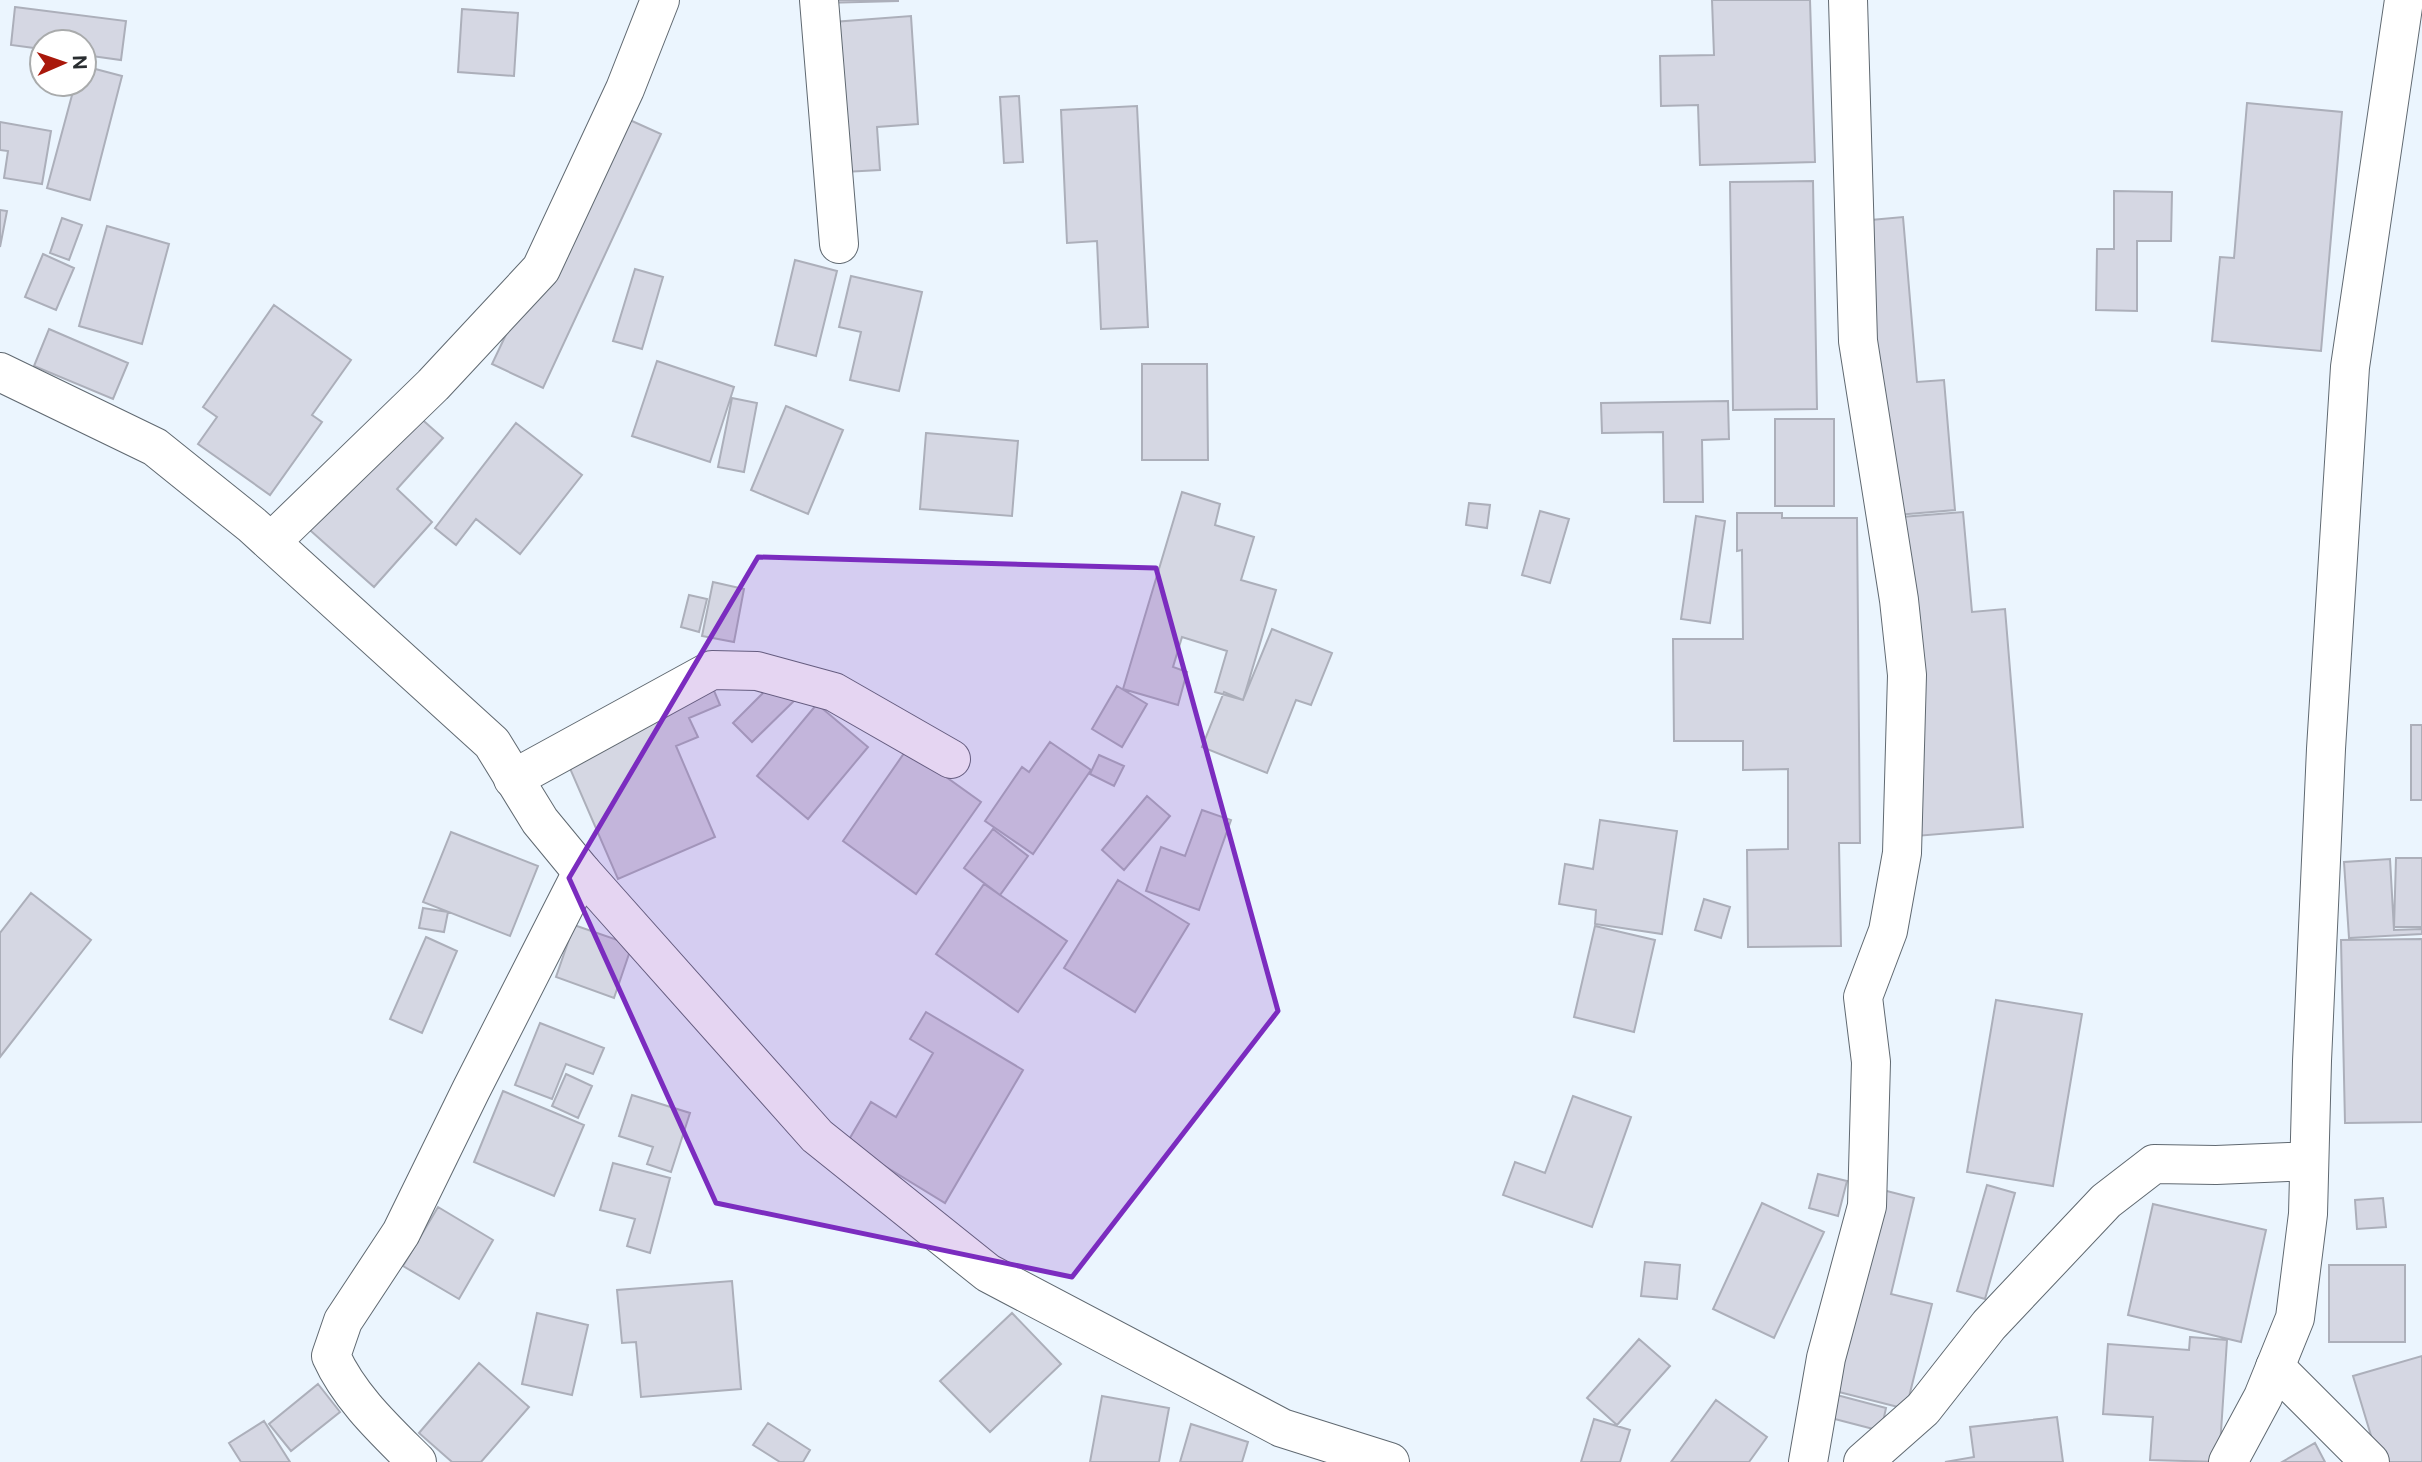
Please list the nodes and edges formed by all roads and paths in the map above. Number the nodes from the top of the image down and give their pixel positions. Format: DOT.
graph roads {
  1 [pos="660,0"];
  2 [pos="819,0"];
  3 [pos="1848,0"];
  4 [pos="2404,0"];
  5 [pos="839,244"];
  6 [pos="0,372"];
  7 [pos="271,542"];
  8 [pos="951,759"];
  9 [pos="513,779"];
  10 [pos="582,872"];
  11 [pos="2309,1161"];
  12 [pos="2275,1367"];
  13 [pos="417,1462"];
  14 [pos="1390,1462"];
  15 [pos="1808,1462"];
  16 [pos="1863,1462"];
  17 [pos="2228,1462"];
  18 [pos="2370,1462"];
  1 -- 7 [label="street"];
  2 -- 5 [label="street"];
  3 -- 15 [label="street"];
  4 -- 11 [label="street"];
  6 -- 7 [label="street"];
  7 -- 9 [label="street"];
  8 -- 9 [label="street"];
  9 -- 10 [label="street"];
  10 -- 13 [label="street"];
  10 -- 14 [label="street"];
  11 -- 12 [label="street"];
  11 -- 16 [label="street"];
  12 -- 17 [label="street"];
  12 -- 18 [label="street"];
}
